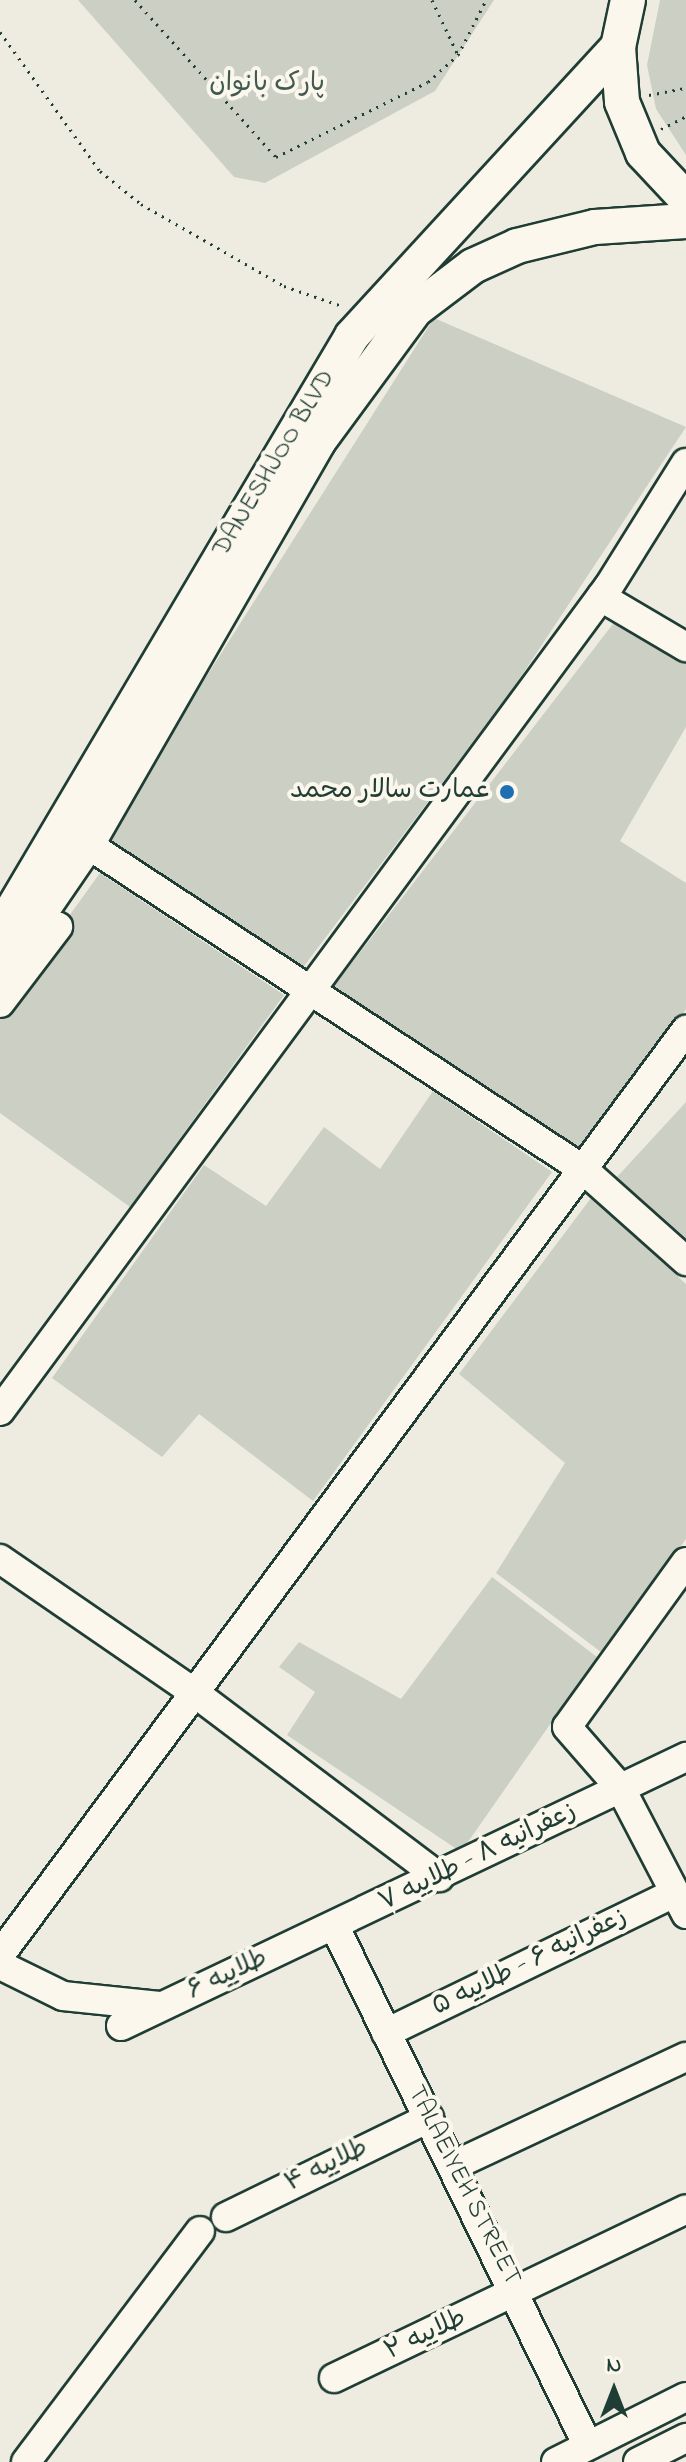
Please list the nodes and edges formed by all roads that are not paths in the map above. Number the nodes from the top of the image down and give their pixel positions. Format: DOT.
graph roads {
  1 [pos="628,0"];
  2 [pos="618,47"];
  3 [pos="686,199"];
  4 [pos="686,221"];
  5 [pos="686,463"];
  6 [pos="601,597"];
  7 [pos="686,647"];
  8 [pos="87,844"];
  9 [pos="58,927"];
  10 [pos="0,931"];
  11 [pos="0,971"];
  12 [pos="309,990"];
  13 [pos="0,1003"];
  14 [pos="686,1030"];
  15 [pos="584,1170"];
  16 [pos="686,1261"];
  17 [pos="0,1411"];
  18 [pos="0,1559"];
  19 [pos="686,1562"];
  20 [pos="195,1693"];
  21 [pos="686,1757"];
  22 [pos="621,1789"];
  23 [pos="439,1877"];
  24 [pos="680,1904"];
  25 [pos="335,1927"];
  26 [pos="0,1955"];
  27 [pos="0,1965"];
  28 [pos="162,2007"];
  29 [pos="121,2026"];
  30 [pos="386,2033"];
  31 [pos="686,2057"];
  32 [pos="429,2118"];
  33 [pos="453,2166"];
  34 [pos="686,2209"];
  35 [pos="226,2217"];
  36 [pos="200,2231"];
  37 [pos="517,2294"];
  38 [pos="334,2378"];
  39 [pos="686,2397"];
  40 [pos="686,2438"];
  41 [pos="586,2454"];
  42 [pos="26,2462"];
  43 [pos="556,2462"];
  44 [pos="638,2462"];
  1 -- 2 [label="main road"];
  2 -- 3 [label="main road"];
  2 -- 10 [label="main road, DANESHJOO BLVD"];
  4 -- 8 [label="main road, DANESHJOO BLVD"];
  5 -- 6 [label="street"];
  6 -- 7 [label="street"];
  6 -- 12 [label="street"];
  8 -- 11 [label="main road, DANESHJOO BLVD"];
  8 -- 12 [label="street"];
  9 -- 13 [label="street"];
  12 -- 15 [label="street"];
  12 -- 17 [label="street"];
  14 -- 15 [label="street"];
  15 -- 16 [label="street"];
  15 -- 20 [label="street"];
  18 -- 20 [label="street"];
  19 -- 22 [label="street"];
  20 -- 23 [label="street"];
  20 -- 26 [label="street"];
  21 -- 22 [label="street, زعفرانیه ۸ - طلاییه ۷"];
  22 -- 23 [label="street, زعفرانیه ۸ - طلاییه ۷"];
  22 -- 24 [label="street"];
  23 -- 25 [label="street, زعفرانیه ۸ - طلاییه ۷"];
  24 -- 30 [label="street, زعفرانیه ۶ - طلاییه ۵"];
  25 -- 28 [label="street, طلاییه ۶"];
  25 -- 30 [label="street, TALAEIYEH STREET"];
  27 -- 28 [label="street"];
  28 -- 29 [label="street, طلاییه ۶"];
  30 -- 32 [label="street, TALAEIYEH STREET"];
  31 -- 33 [label="street"];
  32 -- 33 [label="street, TALAEIYEH STREET"];
  32 -- 35 [label="street, طلاییه ۴"];
  33 -- 37 [label="street, TALAEIYEH STREET"];
  34 -- 37 [label="street, طلاییه ۲"];
  36 -- 42 [label="street"];
  37 -- 38 [label="street, طلاییه ۲"];
  37 -- 41 [label="street, TALAEIYEH STREET"];
  39 -- 41 [label="street"];
  40 -- 44 [label="street"];
  41 -- 43 [label="street"];
}
